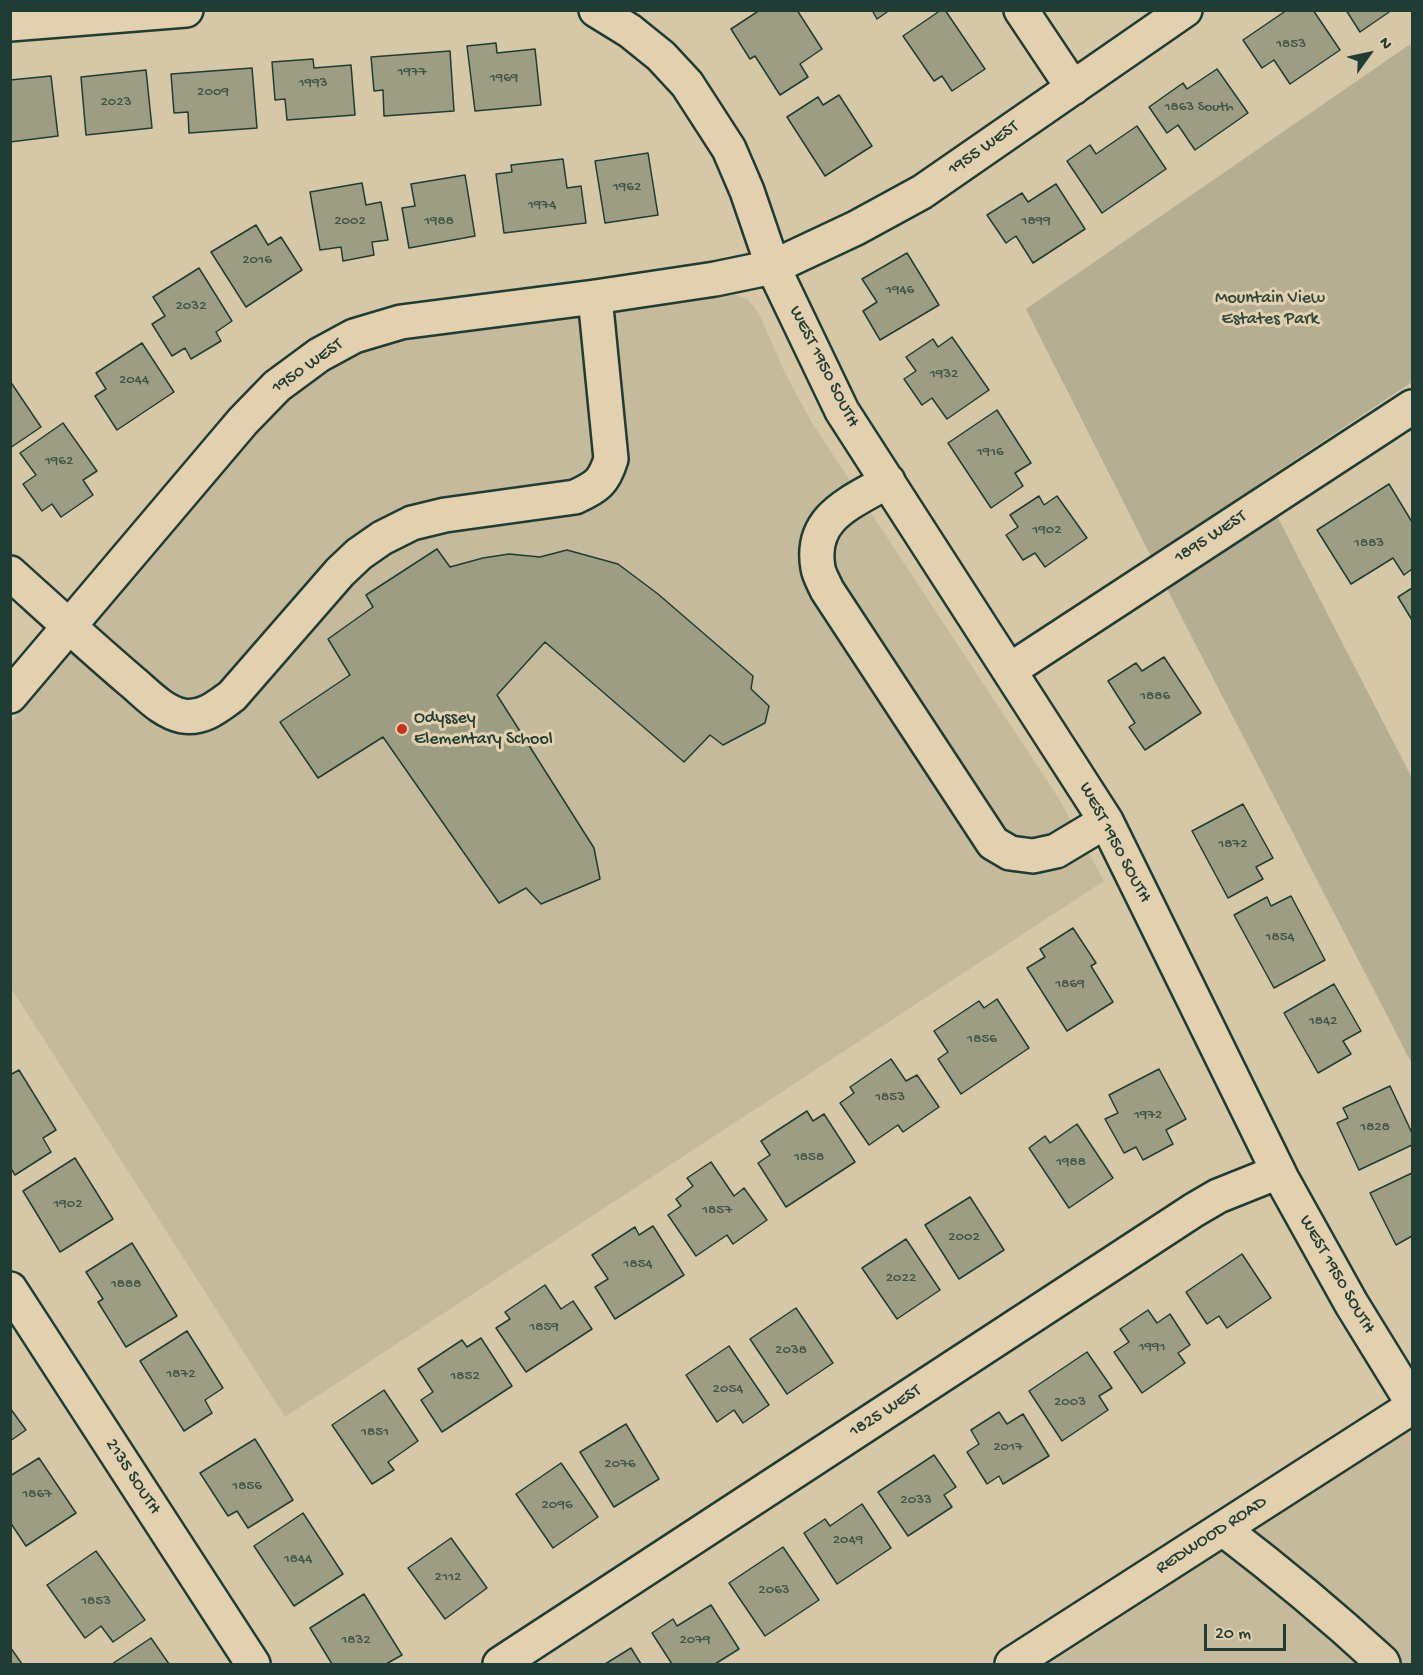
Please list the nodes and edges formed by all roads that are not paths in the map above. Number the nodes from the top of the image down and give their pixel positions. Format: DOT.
graph roads {
  1 [pos="186,10"];
  2 [pos="596,10"];
  3 [pos="1021,10"];
  4 [pos="1185,10"];
  5 [pos="10,24"];
  6 [pos="1072,88"];
  7 [pos="773,267"];
  8 [pos="595,297"];
  9 [pos="1413,407"];
  10 [pos="888,482"];
  11 [pos="10,573"];
  12 [pos="70,626"];
  13 [pos="1010,670"];
  14 [pos="10,696"];
  15 [pos="1106,821"];
  16 [pos="1278,1172"];
  17 [pos="10,1289"];
  18 [pos="1413,1402"];
  19 [pos="1413,1407"];
  20 [pos="1223,1529"];
  21 [pos="254,1665"];
  22 [pos="500,1665"];
  23 [pos="1012,1665"];
  24 [pos="1383,1665"];
  1 -- 5 [label="street"];
  2 -- 7 [label="street, WEST 1950 SOUTH"];
  3 -- 6 [label="street"];
  4 -- 6 [label="street, 1955 WEST"];
  6 -- 7 [label="street, 1955 WEST"];
  7 -- 8 [label="street, 1950 WEST"];
  7 -- 10 [label="street, WEST 1950 SOUTH"];
  8 -- 12 [label="street, 1950 WEST"];
  8 -- 12 [label="street"];
  9 -- 13 [label="street, 1895 WEST"];
  10 -- 13 [label="street, WEST 1950 SOUTH"];
  10 -- 15 [label="street"];
  11 -- 12 [label="street"];
  12 -- 14 [label="street, 1950 WEST"];
  13 -- 15 [label="street, WEST 1950 SOUTH"];
  15 -- 16 [label="street, WEST 1950 SOUTH"];
  16 -- 18 [label="street, WEST 1950 SOUTH"];
  16 -- 22 [label="street, 1825 WEST"];
  17 -- 21 [label="street, 2135 SOUTH"];
  19 -- 20 [label="street, REDWOOD ROAD"];
  20 -- 23 [label="street, REDWOOD ROAD"];
  20 -- 24 [label="street"];
}
